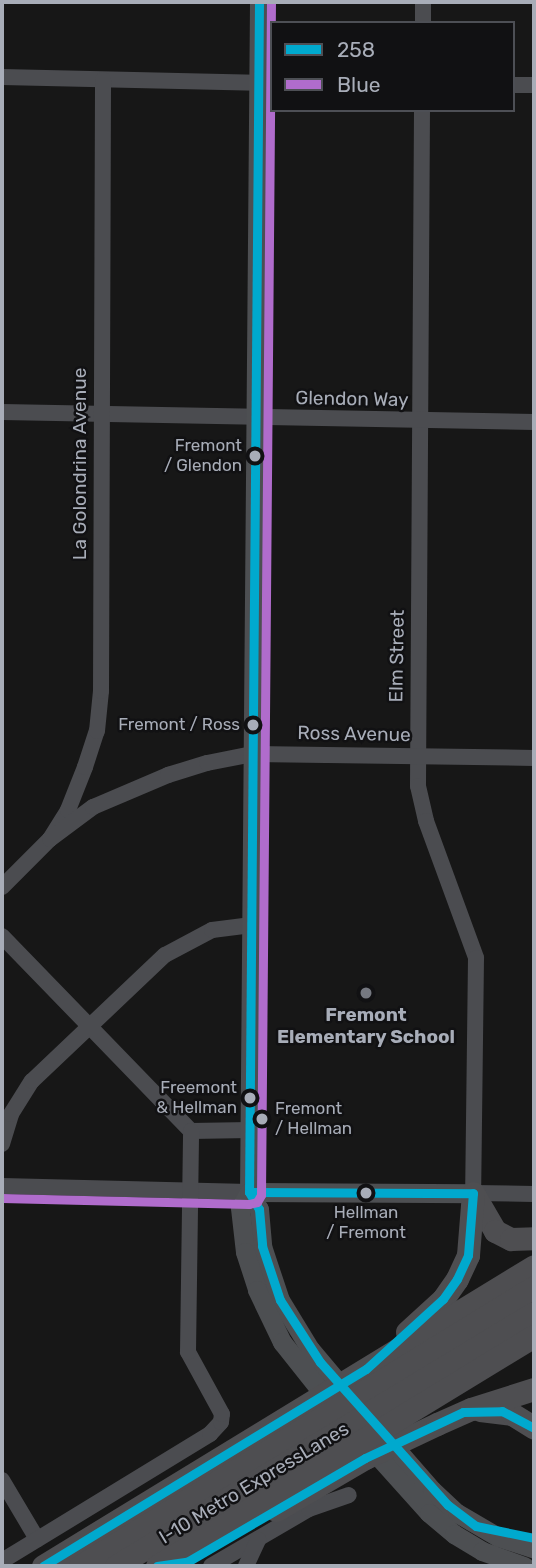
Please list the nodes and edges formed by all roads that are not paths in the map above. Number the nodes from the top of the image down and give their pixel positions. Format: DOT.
graph roads {
  1 [pos="259,2"];
  2 [pos="423,2"];
  3 [pos="423,21"];
  4 [pos="2,77"];
  5 [pos="103,80"];
  6 [pos="264,83"];
  7 [pos="515,85"];
  8 [pos="534,85"];
  9 [pos="422,112"];
  10 [pos="2,412"];
  11 [pos="101,415"];
  12 [pos="255,419"];
  13 [pos="421,421"];
  14 [pos="534,422"];
  15 [pos="253,754"];
  16 [pos="418,756"];
  17 [pos="534,758"];
  18 [pos="50,839"];
  19 [pos="2,887"];
  20 [pos="252,925"];
  21 [pos="2,936"];
  22 [pos="89,1024"];
  23 [pos="191,1130"];
  24 [pos="250,1130"];
  25 [pos="2,1143"];
  26 [pos="2,1186"];
  27 [pos="189,1191"];
  28 [pos="249,1192"];
  29 [pos="473,1193"];
  30 [pos="534,1194"];
  31 [pos="534,1238"];
  32 [pos="534,1266"];
  33 [pos="534,1287"];
  34 [pos="534,1313"];
  35 [pos="534,1321"];
  36 [pos="510,1328"];
  37 [pos="534,1336"];
  38 [pos="359,1380"];
  39 [pos="534,1389"];
  40 [pos="463,1412"];
  41 [pos="391,1424"];
  42 [pos="340,1429"];
  43 [pos="534,1429"];
  44 [pos="219,1459"];
  45 [pos="2,1480"];
  46 [pos="349,1495"];
  47 [pos="181,1504"];
  48 [pos="476,1526"];
  49 [pos="260,1538"];
  50 [pos="534,1538"];
  51 [pos="37,1539"];
  52 [pos="534,1549"];
  53 [pos="2,1561"];
  54 [pos="159,1565"];
  55 [pos="43,1566"];
  56 [pos="80,1566"];
  57 [pos="116,1566"];
  58 [pos="211,1566"];
  59 [pos="246,1566"];
  60 [pos="524,1566"];
  1 -- 6 [label="main road"];
  2 -- 3 [label="street"];
  4 -- 5 [label="street"];
  5 -- 6 [label="street"];
  5 -- 11 [label="street, La Golondrina Avenue"];
  6 -- 12 [label="main road"];
  7 -- 8 [label="street"];
  9 -- 13 [label="street, Elm Street"];
  10 -- 11 [label="street, Glendon Way"];
  11 -- 12 [label="street, Glendon Way"];
  11 -- 18 [label="street, La Golondrina Avenue"];
  12 -- 13 [label="street, Glendon Way"];
  12 -- 15 [label="main road"];
  13 -- 14 [label="street, Glendon Way"];
  13 -- 16 [label="street, Elm Street"];
  15 -- 16 [label="street, Ross Avenue"];
  15 -- 18 [label="street, Ross Avenue"];
  15 -- 20 [label="main road"];
  16 -- 17 [label="street, Ross Avenue"];
  16 -- 29 [label="street, Elm Street"];
  18 -- 19 [label="street, Ross Avenue"];
  20 -- 22 [label="street"];
  20 -- 24 [label="main road"];
  21 -- 22 [label="street"];
  22 -- 23 [label="street"];
  22 -- 25 [label="street"];
  23 -- 24 [label="street"];
  23 -- 27 [label="street"];
  24 -- 28 [label="main road"];
  26 -- 27 [label="street"];
  27 -- 28 [label="street"];
  27 -- 51 [label="street"];
  28 -- 29 [label="main road"];
  28 -- 48 [label="main road"];
  28 -- 60 [label="main road"];
  29 -- 30 [label="street"];
  29 -- 31 [label="highway"];
  29 -- 38 [label="highway"];
  32 -- 38 [label="highway"];
  33 -- 38 [label="highway, I-10 Metro ExpressLanes"];
  34 -- 36 [label="highway, I-10 Metro ExpressLanes"];
  35 -- 36 [label="highway"];
  36 -- 41 [label="highway, I-10 Metro ExpressLanes"];
  37 -- 41 [label="highway"];
  38 -- 42 [label="highway, I-10 Metro ExpressLanes"];
  39 -- 40 [label="highway"];
  40 -- 41 [label="highway"];
  40 -- 43 [label="highway"];
  41 -- 42 [label="highway, I-10 Metro ExpressLanes"];
  41 -- 42 [label="highway"];
  42 -- 44 [label="highway"];
  42 -- 47 [label="highway, I-10 Metro ExpressLanes"];
  42 -- 54 [label="highway"];
  42 -- 57 [label="highway, I-10 Metro ExpressLanes"];
  44 -- 47 [label="highway"];
  44 -- 55 [label="highway"];
  45 -- 51 [label="street"];
  46 -- 49 [label="street"];
  47 -- 56 [label="highway, I-10 Metro ExpressLanes"];
  48 -- 50 [label="main road"];
  48 -- 52 [label="main road"];
  49 -- 58 [label="street"];
  49 -- 59 [label="street"];
  51 -- 53 [label="street"];
}
